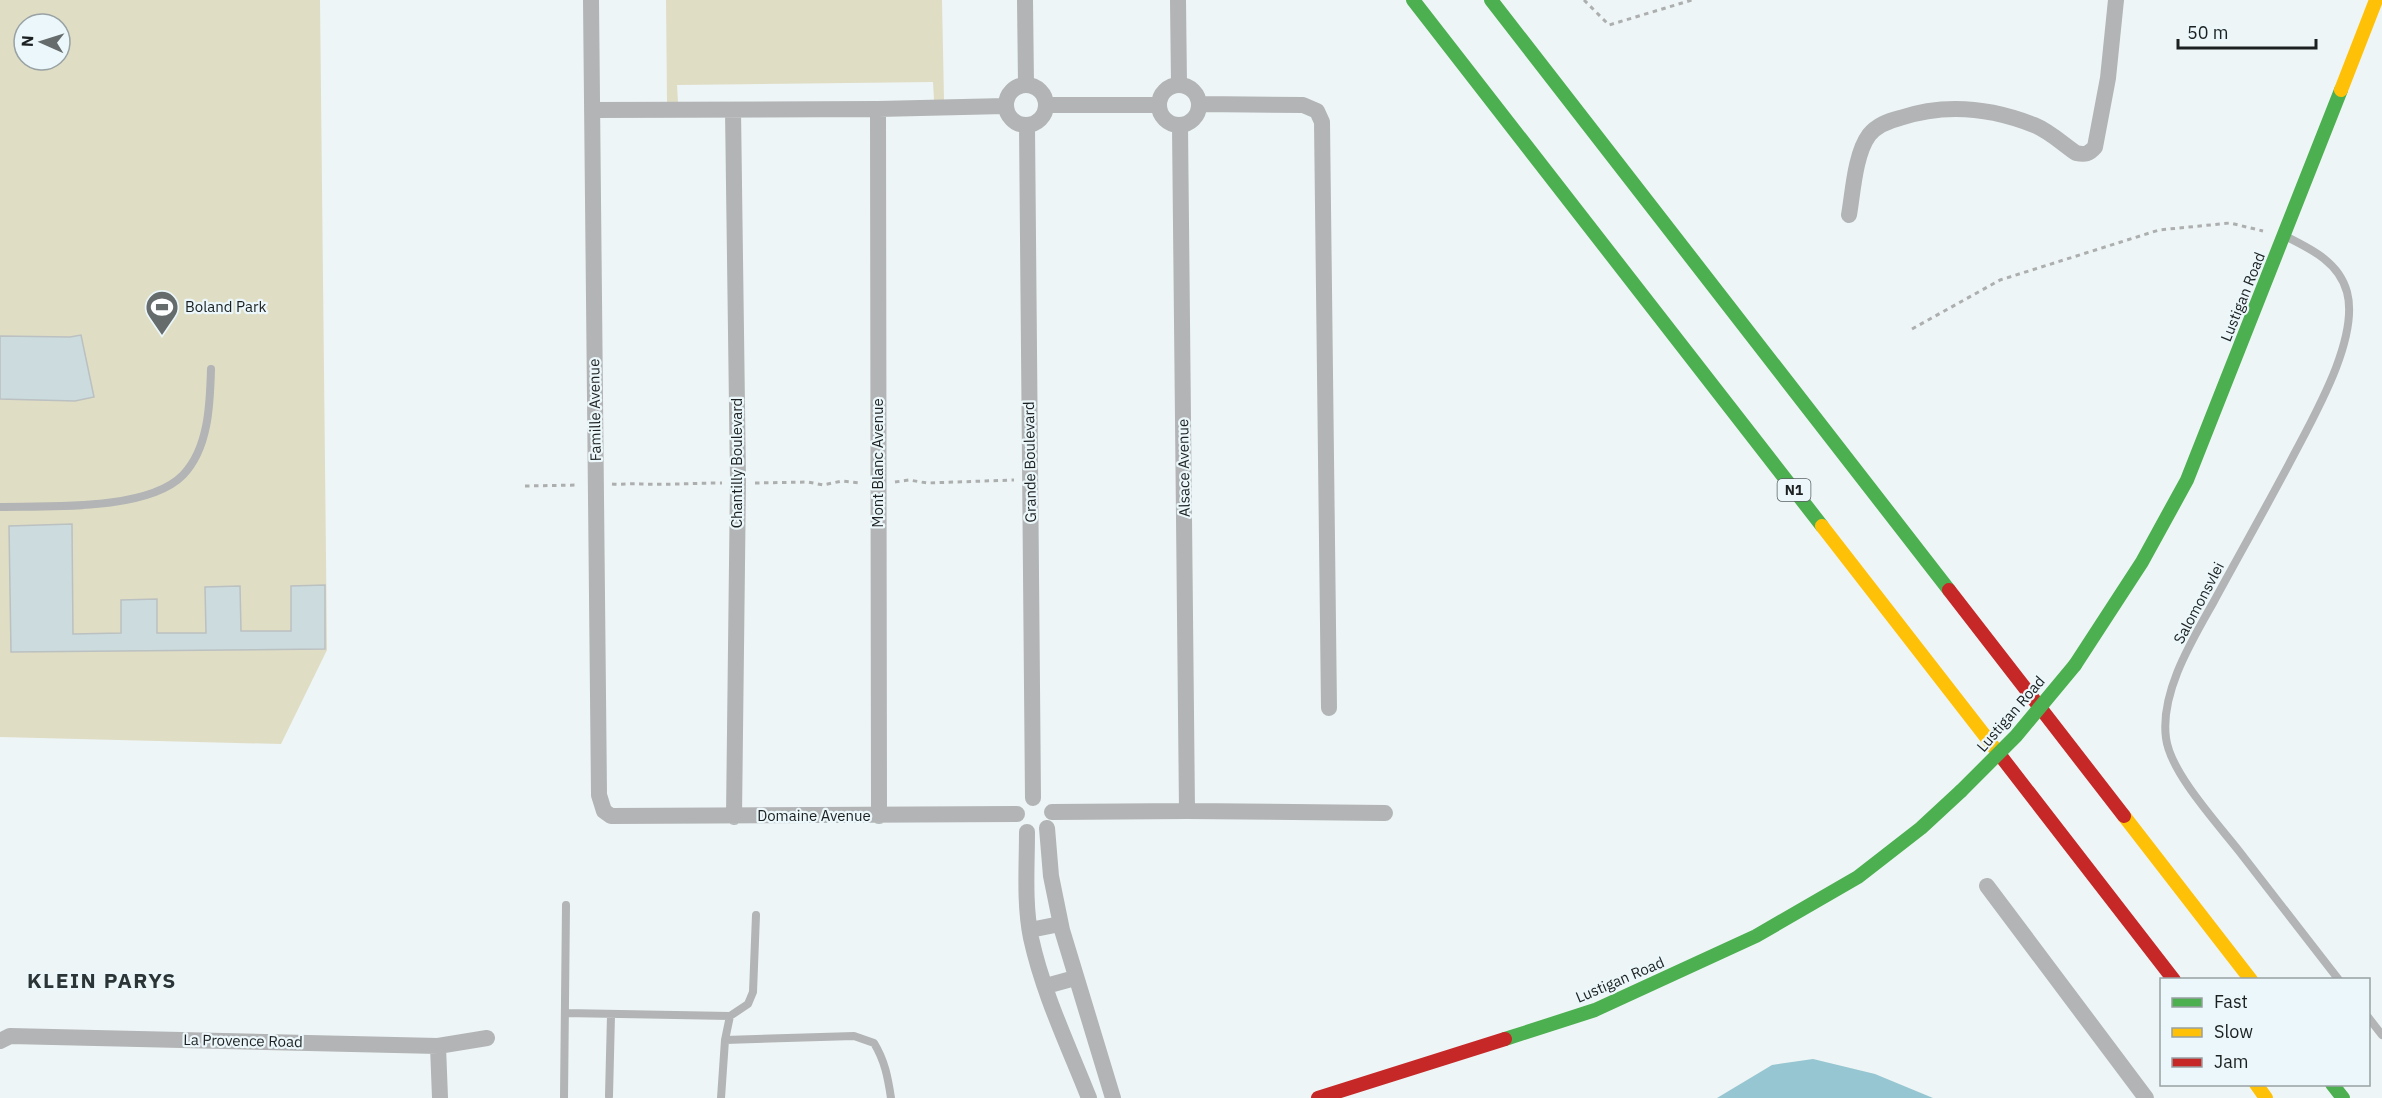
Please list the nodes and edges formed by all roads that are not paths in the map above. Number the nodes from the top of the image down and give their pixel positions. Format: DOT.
graph roads {
  1 [pos="591,0"];
  2 [pos="1025,0"];
  3 [pos="1178,0"];
  4 [pos="1413,0"];
  5 [pos="1491,0"];
  6 [pos="2116,0"];
  7 [pos="2376,0"];
  8 [pos="1026,84"];
  9 [pos="1179,84"];
  10 [pos="1200,104"];
  11 [pos="1047,105"];
  12 [pos="1158,105"];
  13 [pos="1005,106"];
  14 [pos="878,109"];
  15 [pos="592,110"];
  16 [pos="733,110"];
  17 [pos="1027,126"];
  18 [pos="1180,126"];
  19 [pos="1849,215"];
  20 [pos="2285,236"];
  21 [pos="211,369"];
  22 [pos="0,507"];
  23 [pos="1329,708"];
  24 [pos="1033,798"];
  25 [pos="1187,811"];
  26 [pos="1385,813"];
  27 [pos="1017,814"];
  28 [pos="611,816"];
  29 [pos="879,816"];
  30 [pos="734,817"];
  31 [pos="1050,820"];
  32 [pos="1027,832"];
  33 [pos="1987,886"];
  34 [pos="566,905"];
  35 [pos="756,915"];
  36 [pos="1060,924"];
  37 [pos="1030,930"];
  38 [pos="1075,978"];
  39 [pos="2172,978"];
  40 [pos="2249,978"];
  41 [pos="2337,978"];
  42 [pos="1046,986"];
  43 [pos="565,1013"];
  44 [pos="611,1015"];
  45 [pos="730,1016"];
  46 [pos="2370,1020"];
  47 [pos="2382,1035"];
  48 [pos="487,1038"];
  49 [pos="725,1040"];
  50 [pos="0,1041"];
  51 [pos="438,1046"];
  52 [pos="2334,1086"];
  53 [pos="609,1096"];
  54 [pos="440,1098"];
  55 [pos="564,1098"];
  56 [pos="720,1098"];
  57 [pos="891,1098"];
  58 [pos="1089,1098"];
  59 [pos="1113,1098"];
  60 [pos="1318,1098"];
  61 [pos="2146,1098"];
  62 [pos="2343,1098"];
  1 -- 15 [label="street, Famille Avenue"];
  2 -- 8 [label="street"];
  3 -- 9 [label="street"];
  4 -- 39 [label="main road, N1"];
  5 -- 40 [label="main road"];
  6 -- 19 [label="street"];
  7 -- 20 [label="main road, Lustigan Road"];
  8 -- 11 [label="street"];
  8 -- 13 [label="street"];
  9 -- 10 [label="street"];
  9 -- 12 [label="street"];
  10 -- 18 [label="street"];
  10 -- 23 [label="street"];
  11 -- 12 [label="street"];
  11 -- 17 [label="street"];
  12 -- 18 [label="street"];
  13 -- 14 [label="street"];
  13 -- 17 [label="street"];
  14 -- 16 [label="street"];
  14 -- 29 [label="street, Mont Blanc Avenue"];
  15 -- 16 [label="street"];
  15 -- 28 [label="street, Famille Avenue"];
  16 -- 30 [label="street, Chantilly Boulevard"];
  17 -- 24 [label="street, Grande Boulevard"];
  18 -- 25 [label="street, Alsace Avenue"];
  20 -- 41 [label="lane, Salomonsvlei"];
  20 -- 60 [label="main road, Lustigan Road, bridge"];
  21 -- 22 [label="lane"];
  24 -- 27 [label="street"];
  24 -- 31 [label="street"];
  25 -- 26 [label="street"];
  25 -- 31 [label="street"];
  27 -- 29 [label="street, Domaine Avenue"];
  27 -- 32 [label="street"];
  28 -- 30 [label="street, Domaine Avenue"];
  29 -- 30 [label="street, Domaine Avenue"];
  31 -- 32 [label="street"];
  31 -- 36 [label="street"];
  32 -- 37 [label="street"];
  33 -- 61 [label="street"];
  34 -- 43 [label="lane"];
  35 -- 45 [label="lane"];
  36 -- 37 [label="street"];
  36 -- 38 [label="street"];
  37 -- 42 [label="street"];
  38 -- 42 [label="street"];
  38 -- 59 [label="street"];
  42 -- 58 [label="street"];
  43 -- 44 [label="lane"];
  43 -- 55 [label="lane"];
  44 -- 45 [label="lane"];
  44 -- 53 [label="lane"];
  45 -- 49 [label="lane"];
  46 -- 47 [label="lane"];
  48 -- 51 [label="street, La Provence Road"];
  49 -- 56 [label="lane"];
  49 -- 57 [label="lane"];
  50 -- 51 [label="street, La Provence Road"];
  51 -- 54 [label="street"];
  52 -- 62 [label="main road"];
}
